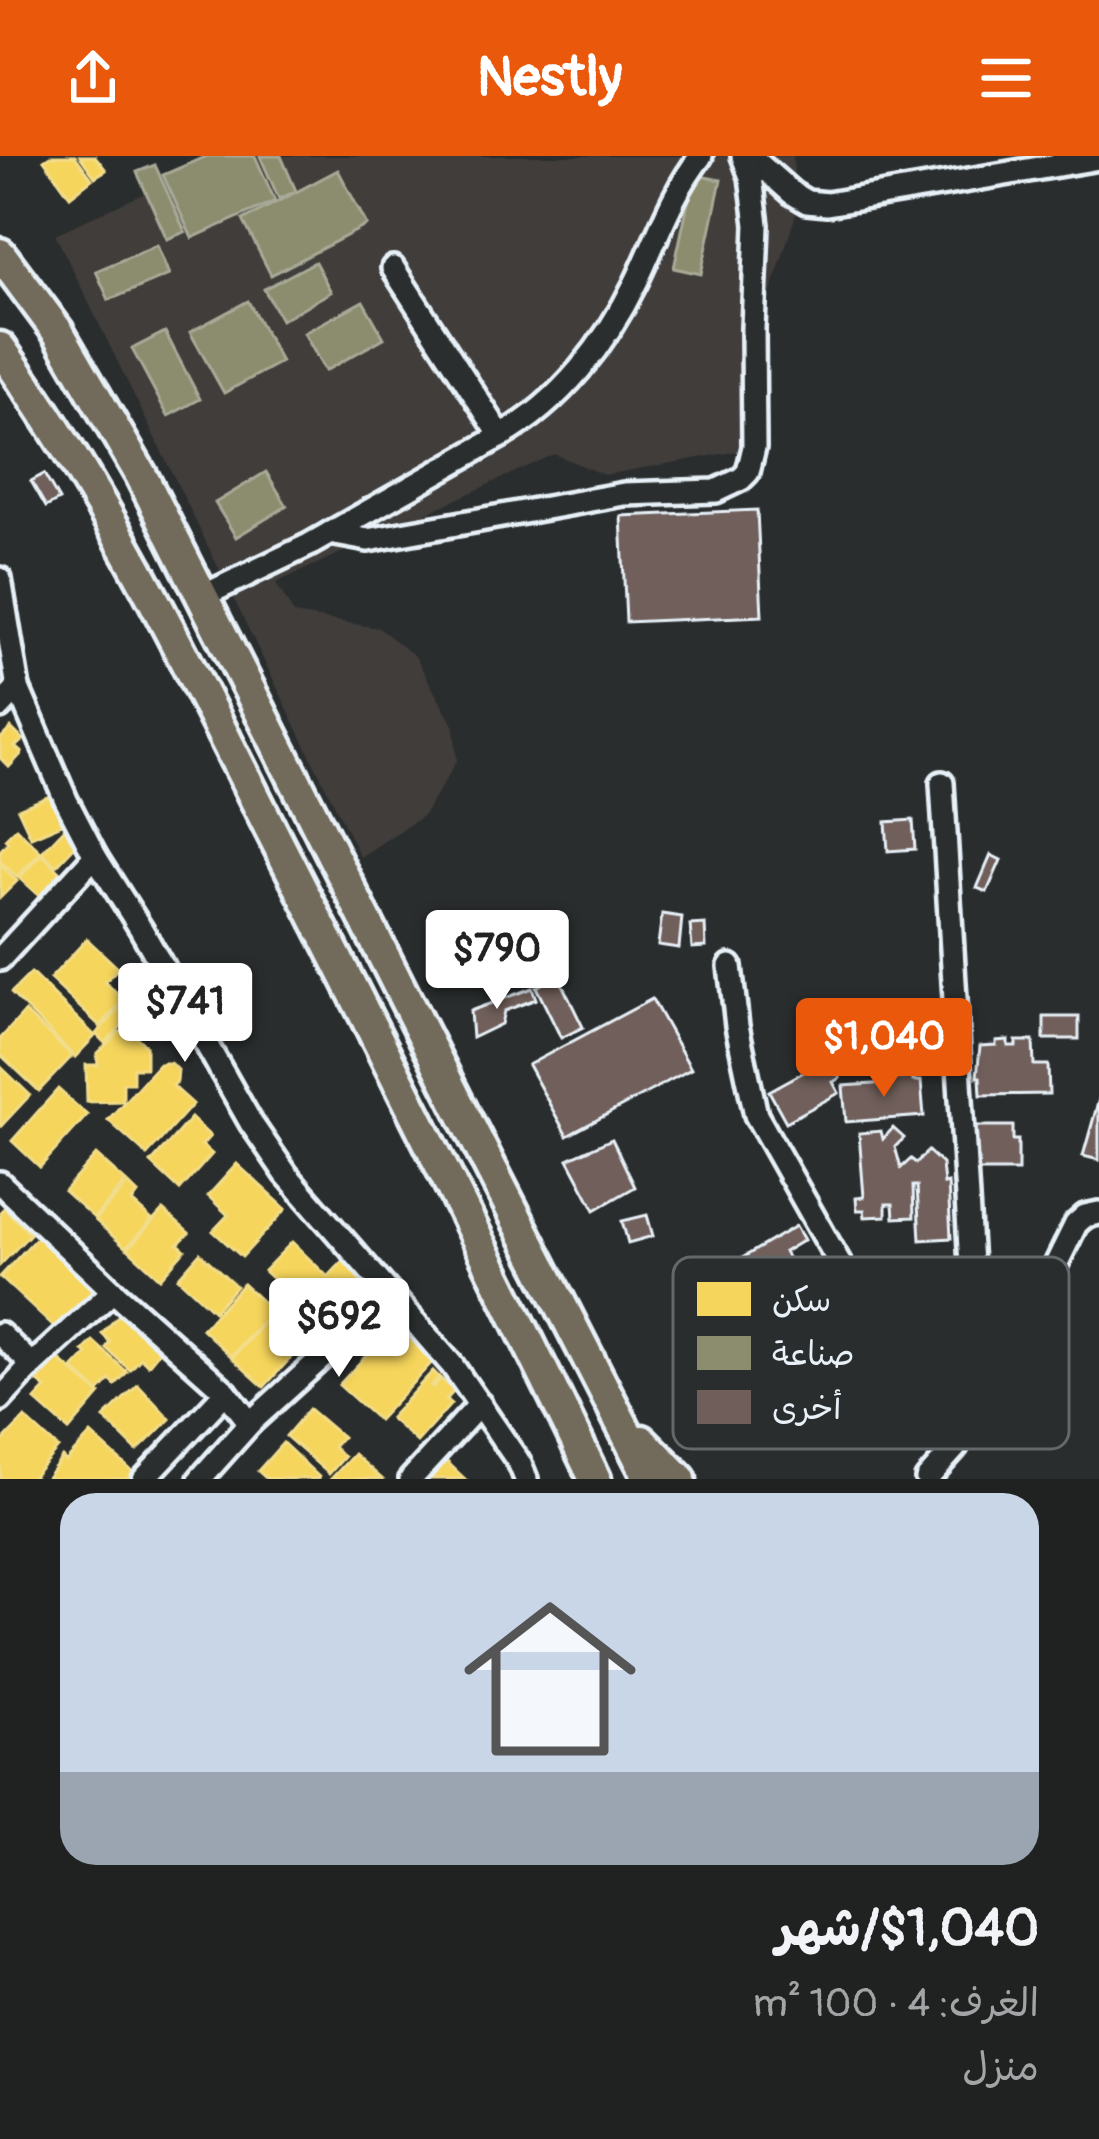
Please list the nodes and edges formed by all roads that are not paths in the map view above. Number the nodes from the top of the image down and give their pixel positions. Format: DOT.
graph roads {
  1 [pos="701,156"];
  2 [pos="747,156"];
  3 [pos="1099,158"];
  4 [pos="0,254"];
  5 [pos="393,268"];
  6 [pos="0,348"];
  7 [pos="501,436"];
  8 [pos="331,533"];
  9 [pos="0,579"];
  10 [pos="203,596"];
  11 [pos="18,688"];
  12 [pos="0,707"];
  13 [pos="942,783"];
  14 [pos="95,856"];
  15 [pos="0,959"];
  16 [pos="730,966"];
  17 [pos="0,1183"];
  18 [pos="1099,1213"];
  19 [pos="835,1257"];
  20 [pos="971,1257"];
  21 [pos="1060,1257"];
  22 [pos="113,1291"];
  23 [pos="391,1295"];
  24 [pos="0,1334"];
  25 [pos="32,1365"];
  26 [pos="226,1392"];
  27 [pos="0,1400"];
  28 [pos="480,1404"];
  29 [pos="620,1419"];
  30 [pos="250,1423"];
  31 [pos="954,1449"];
  32 [pos="144,1479"];
  33 [pos="200,1479"];
  34 [pos="411,1479"];
  35 [pos="526,1479"];
  36 [pos="595,1479"];
  37 [pos="650,1479"];
  38 [pos="680,1479"];
  39 [pos="927,1479"];
  1 -- 7 [label="street"];
  2 -- 3 [label="street"];
  2 -- 8 [label="street"];
  4 -- 10 [label="highway"];
  5 -- 7 [label="street"];
  6 -- 36 [label="highway"];
  7 -- 8 [label="street"];
  8 -- 10 [label="street"];
  9 -- 11 [label="street"];
  10 -- 29 [label="highway"];
  11 -- 12 [label="street"];
  11 -- 14 [label="street"];
  13 -- 20 [label="street"];
  14 -- 15 [label="street"];
  14 -- 23 [label="street"];
  16 -- 19 [label="street"];
  17 -- 22 [label="street"];
  18 -- 21 [label="street"];
  22 -- 25 [label="street"];
  22 -- 26 [label="street"];
  23 -- 28 [label="street"];
  23 -- 30 [label="street"];
  24 -- 25 [label="street"];
  25 -- 27 [label="street"];
  26 -- 30 [label="street"];
  26 -- 32 [label="street"];
  28 -- 34 [label="street"];
  28 -- 35 [label="street"];
  29 -- 37 [label="highway"];
  29 -- 38 [label="highway"];
  30 -- 33 [label="street"];
  31 -- 39 [label="street"];
}
